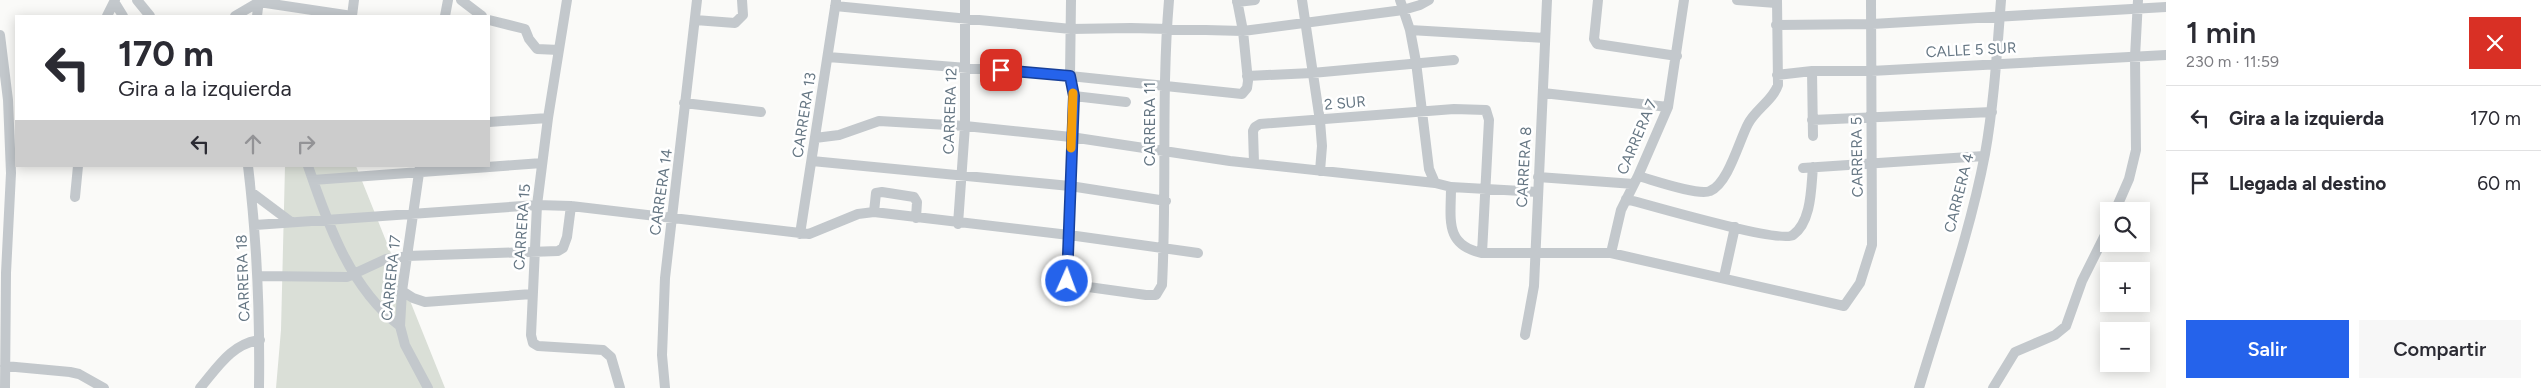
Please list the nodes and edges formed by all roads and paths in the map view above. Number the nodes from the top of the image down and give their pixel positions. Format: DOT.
graph roads {
  1 [pos="136,0"];
  2 [pos="354,0"];
  3 [pos="448,0"];
  4 [pos="461,0"];
  5 [pos="567,0"];
  6 [pos="698,0"];
  7 [pos="742,0"];
  8 [pos="965,0"];
  9 [pos="1071,0"];
  10 [pos="1169,0"];
  11 [pos="1254,0"];
  12 [pos="1302,0"];
  13 [pos="1428,0"];
  14 [pos="1547,0"];
  15 [pos="1598,0"];
  16 [pos="1684,0"];
  17 [pos="1737,0"];
  18 [pos="1871,0"];
  19 [pos="2001,0"];
  20 [pos="259,1"];
  21 [pos="1237,1"];
  22 [pos="1776,1"];
  23 [pos="115,2"];
  24 [pos="836,3"];
  25 [pos="2138,4"];
  26 [pos="1401,5"];
  27 [pos="2166,7"];
  28 [pos="108,15"];
  29 [pos="122,15"];
  30 [pos="149,15"];
  31 [pos="237,15"];
  32 [pos="257,15"];
  33 [pos="346,15"];
  34 [pos="352,15"];
  35 [pos="445,15"];
  36 [pos="481,15"];
  37 [pos="2000,16"];
  38 [pos="966,18"];
  39 [pos="490,20"];
  40 [pos="695,20"];
  41 [pos="1305,23"];
  42 [pos="1872,24"];
  43 [pos="1776,25"];
  44 [pos="1166,28"];
  45 [pos="1070,29"];
  46 [pos="1410,30"];
  47 [pos="1243,31"];
  48 [pos="0,35"];
  49 [pos="1545,38"];
  50 [pos="559,50"];
  51 [pos="2166,55"];
  52 [pos="1677,56"];
  53 [pos="2135,57"];
  54 [pos="828,58"];
  55 [pos="1454,60"];
  56 [pos="1416,62"];
  57 [pos="1998,63"];
  58 [pos="966,67"];
  59 [pos="1812,71"];
  60 [pos="1871,71"];
  61 [pos="1312,73"];
  62 [pos="1778,75"];
  63 [pos="1070,76"];
  64 [pos="1247,76"];
  65 [pos="1165,84"];
  66 [pos="1543,93"];
  67 [pos="1074,96"];
  68 [pos="4,100"];
  69 [pos="1126,102"];
  70 [pos="684,103"];
  71 [pos="1668,107"];
  72 [pos="761,112"];
  73 [pos="1423,112"];
  74 [pos="1992,112"];
  75 [pos="548,118"];
  76 [pos="1872,119"];
  77 [pos="1812,120"];
  78 [pos="1320,121"];
  79 [pos="490,122"];
  80 [pos="965,126"];
  81 [pos="1813,136"];
  82 [pos="1071,137"];
  83 [pos="815,138"];
  84 [pos="1165,150"];
  85 [pos="1984,156"];
  86 [pos="812,161"];
  87 [pos="1254,163"];
  88 [pos="1873,163"];
  89 [pos="542,164"];
  90 [pos="490,166"];
  91 [pos="78,167"];
  92 [pos="248,167"];
  93 [pos="308,167"];
  94 [pos="450,167"];
  95 [pos="420,168"];
  96 [pos="1320,171"];
  97 [pos="962,174"];
  98 [pos="1538,177"];
  99 [pos="313,180"];
  100 [pos="1636,180"];
  101 [pos="1435,183"];
  102 [pos="1070,186"];
  103 [pos="1451,187"];
  104 [pos="1487,190"];
  105 [pos="251,192"];
  106 [pos="1538,192"];
  107 [pos="75,197"];
  108 [pos="1626,199"];
  109 [pos="1166,201"];
  110 [pos="2119,202"];
  111 [pos="537,205"];
  112 [pos="571,206"];
  113 [pos="874,212"];
  114 [pos="413,213"];
  115 [pos="328,218"];
  116 [pos="673,218"];
  117 [pos="916,218"];
  118 [pos="291,222"];
  119 [pos="958,224"];
  120 [pos="255,225"];
  121 [pos="1735,227"];
  122 [pos="800,234"];
  123 [pos="1069,235"];
  124 [pos="2100,245"];
  125 [pos="1164,248"];
  126 [pos="534,250"];
  127 [pos="1198,253"];
  128 [pos="1482,253"];
  129 [pos="1611,253"];
  130 [pos="1534,254"];
  131 [pos="407,256"];
  132 [pos="3,272"];
  133 [pos="354,275"];
  134 [pos="259,276"];
  135 [pos="1724,277"];
  136 [pos="402,291"];
  137 [pos="532,294"];
  138 [pos="400,326"];
  139 [pos="1525,335"];
  140 [pos="260,340"];
  141 [pos="5,366"];
  142 [pos="5,388"];
  143 [pos="104,388"];
  144 [pos="200,388"];
  145 [pos="259,388"];
  146 [pos="428,388"];
  147 [pos="620,388"];
  148 [pos="665,388"];
  149 [pos="1919,388"];
  150 [pos="1993,388"];
  1 -- 30 [label="street"];
  2 -- 34 [label="street"];
  3 -- 35 [label="street"];
  4 -- 36 [label="street"];
  5 -- 50 [label="street, CARRERA 15"];
  6 -- 40 [label="street, CARRERA 14"];
  7 -- 40 [label="street"];
  8 -- 38 [label="street, CARRERA 12"];
  9 -- 45 [label="street"];
  10 -- 44 [label="street, CARRERA 11"];
  11 -- 21 [label="street"];
  12 -- 41 [label="street"];
  13 -- 26 [label="street"];
  14 -- 49 [label="street, CARRERA 8"];
  15 -- 52 [label="street"];
  16 -- 52 [label="street, CARRERA 7"];
  17 -- 22 [label="street"];
  18 -- 42 [label="street, CARRERA 5"];
  19 -- 37 [label="street, CARRERA 4"];
  20 -- 31 [label="street"];
  20 -- 32 [label="street"];
  20 -- 33 [label="street"];
  21 -- 47 [label="street"];
  22 -- 43 [label="street"];
  23 -- 28 [label="street"];
  23 -- 29 [label="street"];
  24 -- 38 [label="street"];
  24 -- 54 [label="street, CARRERA 13"];
  25 -- 27 [label="street"];
  25 -- 37 [label="street"];
  25 -- 53 [label="street"];
  26 -- 41 [label="street"];
  26 -- 46 [label="street"];
  37 -- 42 [label="street"];
  37 -- 57 [label="street, CARRERA 4"];
  38 -- 45 [label="street"];
  38 -- 58 [label="street, CARRERA 12"];
  39 -- 50 [label="street"];
  40 -- 70 [label="street, CARRERA 14"];
  41 -- 47 [label="street"];
  41 -- 61 [label="street"];
  42 -- 43 [label="street"];
  42 -- 60 [label="street, CARRERA 5"];
  43 -- 62 [label="street"];
  44 -- 45 [label="street"];
  44 -- 47 [label="street"];
  44 -- 65 [label="street, CARRERA 11"];
  45 -- 63 [label="street"];
  46 -- 49 [label="street"];
  46 -- 56 [label="street"];
  47 -- 64 [label="street"];
  48 -- 68 [label="street"];
  49 -- 66 [label="street, CARRERA 8"];
  50 -- 75 [label="street, CARRERA 15"];
  51 -- 53 [label="street, CALLE 5 SUR"];
  52 -- 71 [label="street, CARRERA 7"];
  53 -- 57 [label="street, CALLE 5 SUR"];
  53 -- 110 [label="street"];
  54 -- 58 [label="street"];
  54 -- 83 [label="street, CARRERA 13"];
  55 -- 56 [label="street"];
  56 -- 61 [label="street"];
  56 -- 73 [label="street"];
  57 -- 60 [label="street, CALLE 5 SUR"];
  57 -- 74 [label="street, CARRERA 4"];
  58 -- 63 [label="street"];
  58 -- 80 [label="street, CARRERA 12"];
  59 -- 60 [label="street, CALLE 5 SUR"];
  59 -- 62 [label="street, CALLE 5 SUR"];
  59 -- 77 [label="street"];
  60 -- 76 [label="street, CARRERA 5"];
  61 -- 64 [label="street"];
  61 -- 78 [label="street"];
  62 -- 100 [label="street"];
  63 -- 65 [label="street"];
  63 -- 67 [label="street"];
  64 -- 65 [label="street"];
  65 -- 84 [label="street, CARRERA 11"];
  66 -- 71 [label="street"];
  66 -- 98 [label="street, CARRERA 8"];
  67 -- 69 [label="street"];
  67 -- 82 [label="street"];
  68 -- 132 [label="street"];
  70 -- 72 [label="street"];
  70 -- 116 [label="street, CARRERA 14"];
  71 -- 100 [label="street, CARRERA 7"];
  73 -- 78 [label="street, 2 SUR"];
  73 -- 101 [label="street"];
  73 -- 104 [label="street, 2 SUR"];
  74 -- 76 [label="street"];
  74 -- 85 [label="street, CARRERA 4"];
  75 -- 79 [label="street"];
  75 -- 89 [label="street, CARRERA 15"];
  76 -- 77 [label="street"];
  76 -- 88 [label="street, CARRERA 5"];
  77 -- 81 [label="street"];
  78 -- 87 [label="street, 2 SUR"];
  78 -- 96 [label="street"];
  80 -- 82 [label="street"];
  80 -- 83 [label="street"];
  80 -- 97 [label="street, CARRERA 12"];
  82 -- 84 [label="street"];
  82 -- 102 [label="street"];
  83 -- 86 [label="street, CARRERA 13"];
  84 -- 87 [label="street"];
  84 -- 109 [label="street, CARRERA 11"];
  85 -- 88 [label="street"];
  85 -- 149 [label="street, CARRERA 4"];
  86 -- 97 [label="street"];
  86 -- 122 [label="street, CARRERA 13"];
  87 -- 96 [label="street"];
  88 -- 121 [label="street"];
  88 -- 135 [label="street, CARRERA 5"];
  89 -- 90 [label="street"];
  89 -- 111 [label="street, CARRERA 15"];
  91 -- 107 [label="street"];
  92 -- 105 [label="street, CARRERA 18"];
  93 -- 99 [label="street"];
  94 -- 95 [label="street"];
  95 -- 99 [label="street"];
  95 -- 114 [label="street, CARRERA 17"];
  96 -- 101 [label="street"];
  97 -- 102 [label="street"];
  97 -- 119 [label="street, CARRERA 12"];
  98 -- 100 [label="street"];
  98 -- 106 [label="street, CARRERA 8"];
  99 -- 115 [label="street"];
  100 -- 108 [label="street, CARRERA 7"];
  101 -- 103 [label="street"];
  102 -- 109 [label="street"];
  102 -- 123 [label="street"];
  103 -- 104 [label="street"];
  103 -- 128 [label="street"];
  104 -- 106 [label="street"];
  104 -- 128 [label="street"];
  105 -- 118 [label="street"];
  105 -- 120 [label="street, CARRERA 18"];
  106 -- 130 [label="street, CARRERA 8"];
  108 -- 121 [label="street"];
  108 -- 129 [label="street, CARRERA 7"];
  109 -- 125 [label="street, CARRERA 11"];
  111 -- 112 [label="street"];
  111 -- 114 [label="street"];
  111 -- 126 [label="street, CARRERA 15"];
  112 -- 116 [label="street"];
  112 -- 126 [label="street"];
  113 -- 117 [label="street"];
  113 -- 117 [label="street"];
  113 -- 122 [label="street"];
  114 -- 115 [label="street"];
  114 -- 131 [label="street, CARRERA 17"];
  115 -- 118 [label="street"];
  115 -- 133 [label="street"];
  116 -- 122 [label="street"];
  116 -- 148 [label="street, CARRERA 14"];
  117 -- 119 [label="street"];
  118 -- 120 [label="street"];
  119 -- 123 [label="street"];
  120 -- 134 [label="street, CARRERA 18"];
  121 -- 135 [label="street"];
  123 -- 125 [label="street"];
  123 -- 125 [label="street, CARRERA 11"];
  124 -- 150 [label="street"];
  125 -- 127 [label="street"];
  126 -- 131 [label="street"];
  126 -- 137 [label="street, CARRERA 15"];
  128 -- 130 [label="street"];
  129 -- 130 [label="street"];
  129 -- 135 [label="street"];
  130 -- 139 [label="street, CARRERA 8"];
  131 -- 133 [label="street"];
  131 -- 136 [label="street, CARRERA 17"];
  132 -- 141 [label="street"];
  133 -- 134 [label="street"];
  133 -- 138 [label="street"];
  134 -- 140 [label="street, CARRERA 18"];
  136 -- 137 [label="street"];
  136 -- 138 [label="street, CARRERA 17"];
  137 -- 147 [label="street, CARRERA 15"];
  138 -- 146 [label="street, CARRERA 17"];
  140 -- 144 [label="street"];
  140 -- 145 [label="street, CARRERA 18"];
  141 -- 142 [label="street"];
  141 -- 143 [label="street"];
}
